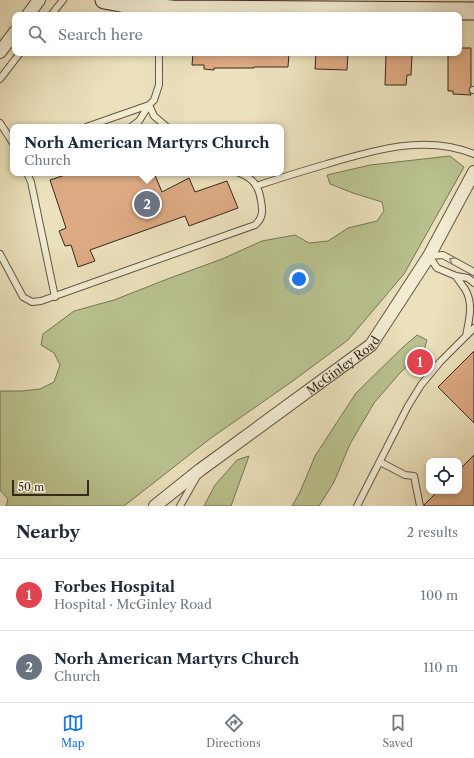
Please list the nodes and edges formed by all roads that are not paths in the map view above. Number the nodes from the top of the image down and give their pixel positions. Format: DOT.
graph roads {
  1 [pos="39,0"];
  2 [pos="63,0"];
  3 [pos="104,0"];
  4 [pos="217,4"];
  5 [pos="158,11"];
  6 [pos="474,11"];
  7 [pos="30,12"];
  8 [pos="53,12"];
  9 [pos="12,36"];
  10 [pos="0,52"];
  11 [pos="18,56"];
  12 [pos="159,56"];
  13 [pos="0,78"];
  14 [pos="149,105"];
  15 [pos="0,123"];
  16 [pos="95,124"];
  17 [pos="135,124"];
  18 [pos="163,124"];
  19 [pos="10,139"];
  20 [pos="474,154"];
  21 [pos="474,172"];
  22 [pos="28,176"];
  23 [pos="245,176"];
  24 [pos="256,186"];
  25 [pos="0,254"];
  26 [pos="429,256"];
  27 [pos="474,272"];
  28 [pos="456,276"];
  29 [pos="474,283"];
  30 [pos="55,297"];
  31 [pos="474,328"];
  32 [pos="466,336"];
  33 [pos="380,462"];
  34 [pos="200,470"];
  35 [pos="155,506"];
  36 [pos="180,506"];
  37 [pos="357,506"];
  38 [pos="420,506"];
  1 -- 7 [label="street"];
  2 -- 8 [label="lane"];
  3 -- 5 [label="main road"];
  4 -- 5 [label="main road"];
  4 -- 6 [label="main road"];
  9 -- 10 [label="street"];
  11 -- 13 [label="lane"];
  12 -- 14 [label="lane"];
  14 -- 16 [label="lane"];
  14 -- 17 [label="lane"];
  14 -- 18 [label="lane"];
  15 -- 19 [label="lane"];
  20 -- 24 [label="lane"];
  21 -- 26 [label="street, McGinley Road"];
  22 -- 30 [label="lane"];
  23 -- 24 [label="lane"];
  24 -- 30 [label="lane"];
  25 -- 30 [label="lane"];
  27 -- 26 [label="lane, one-way"];
  26 -- 28 [label="lane"];
  26 -- 34 [label="street, McGinley Road"];
  28 -- 29 [label="lane"];
  28 -- 32 [label="lane"];
  31 -- 32 [label="lane"];
  32 -- 33 [label="lane"];
  33 -- 37 [label="lane"];
  33 -- 38 [label="lane"];
  34 -- 35 [label="street, McGinley Road"];
  34 -- 36 [label="lane"];
}
